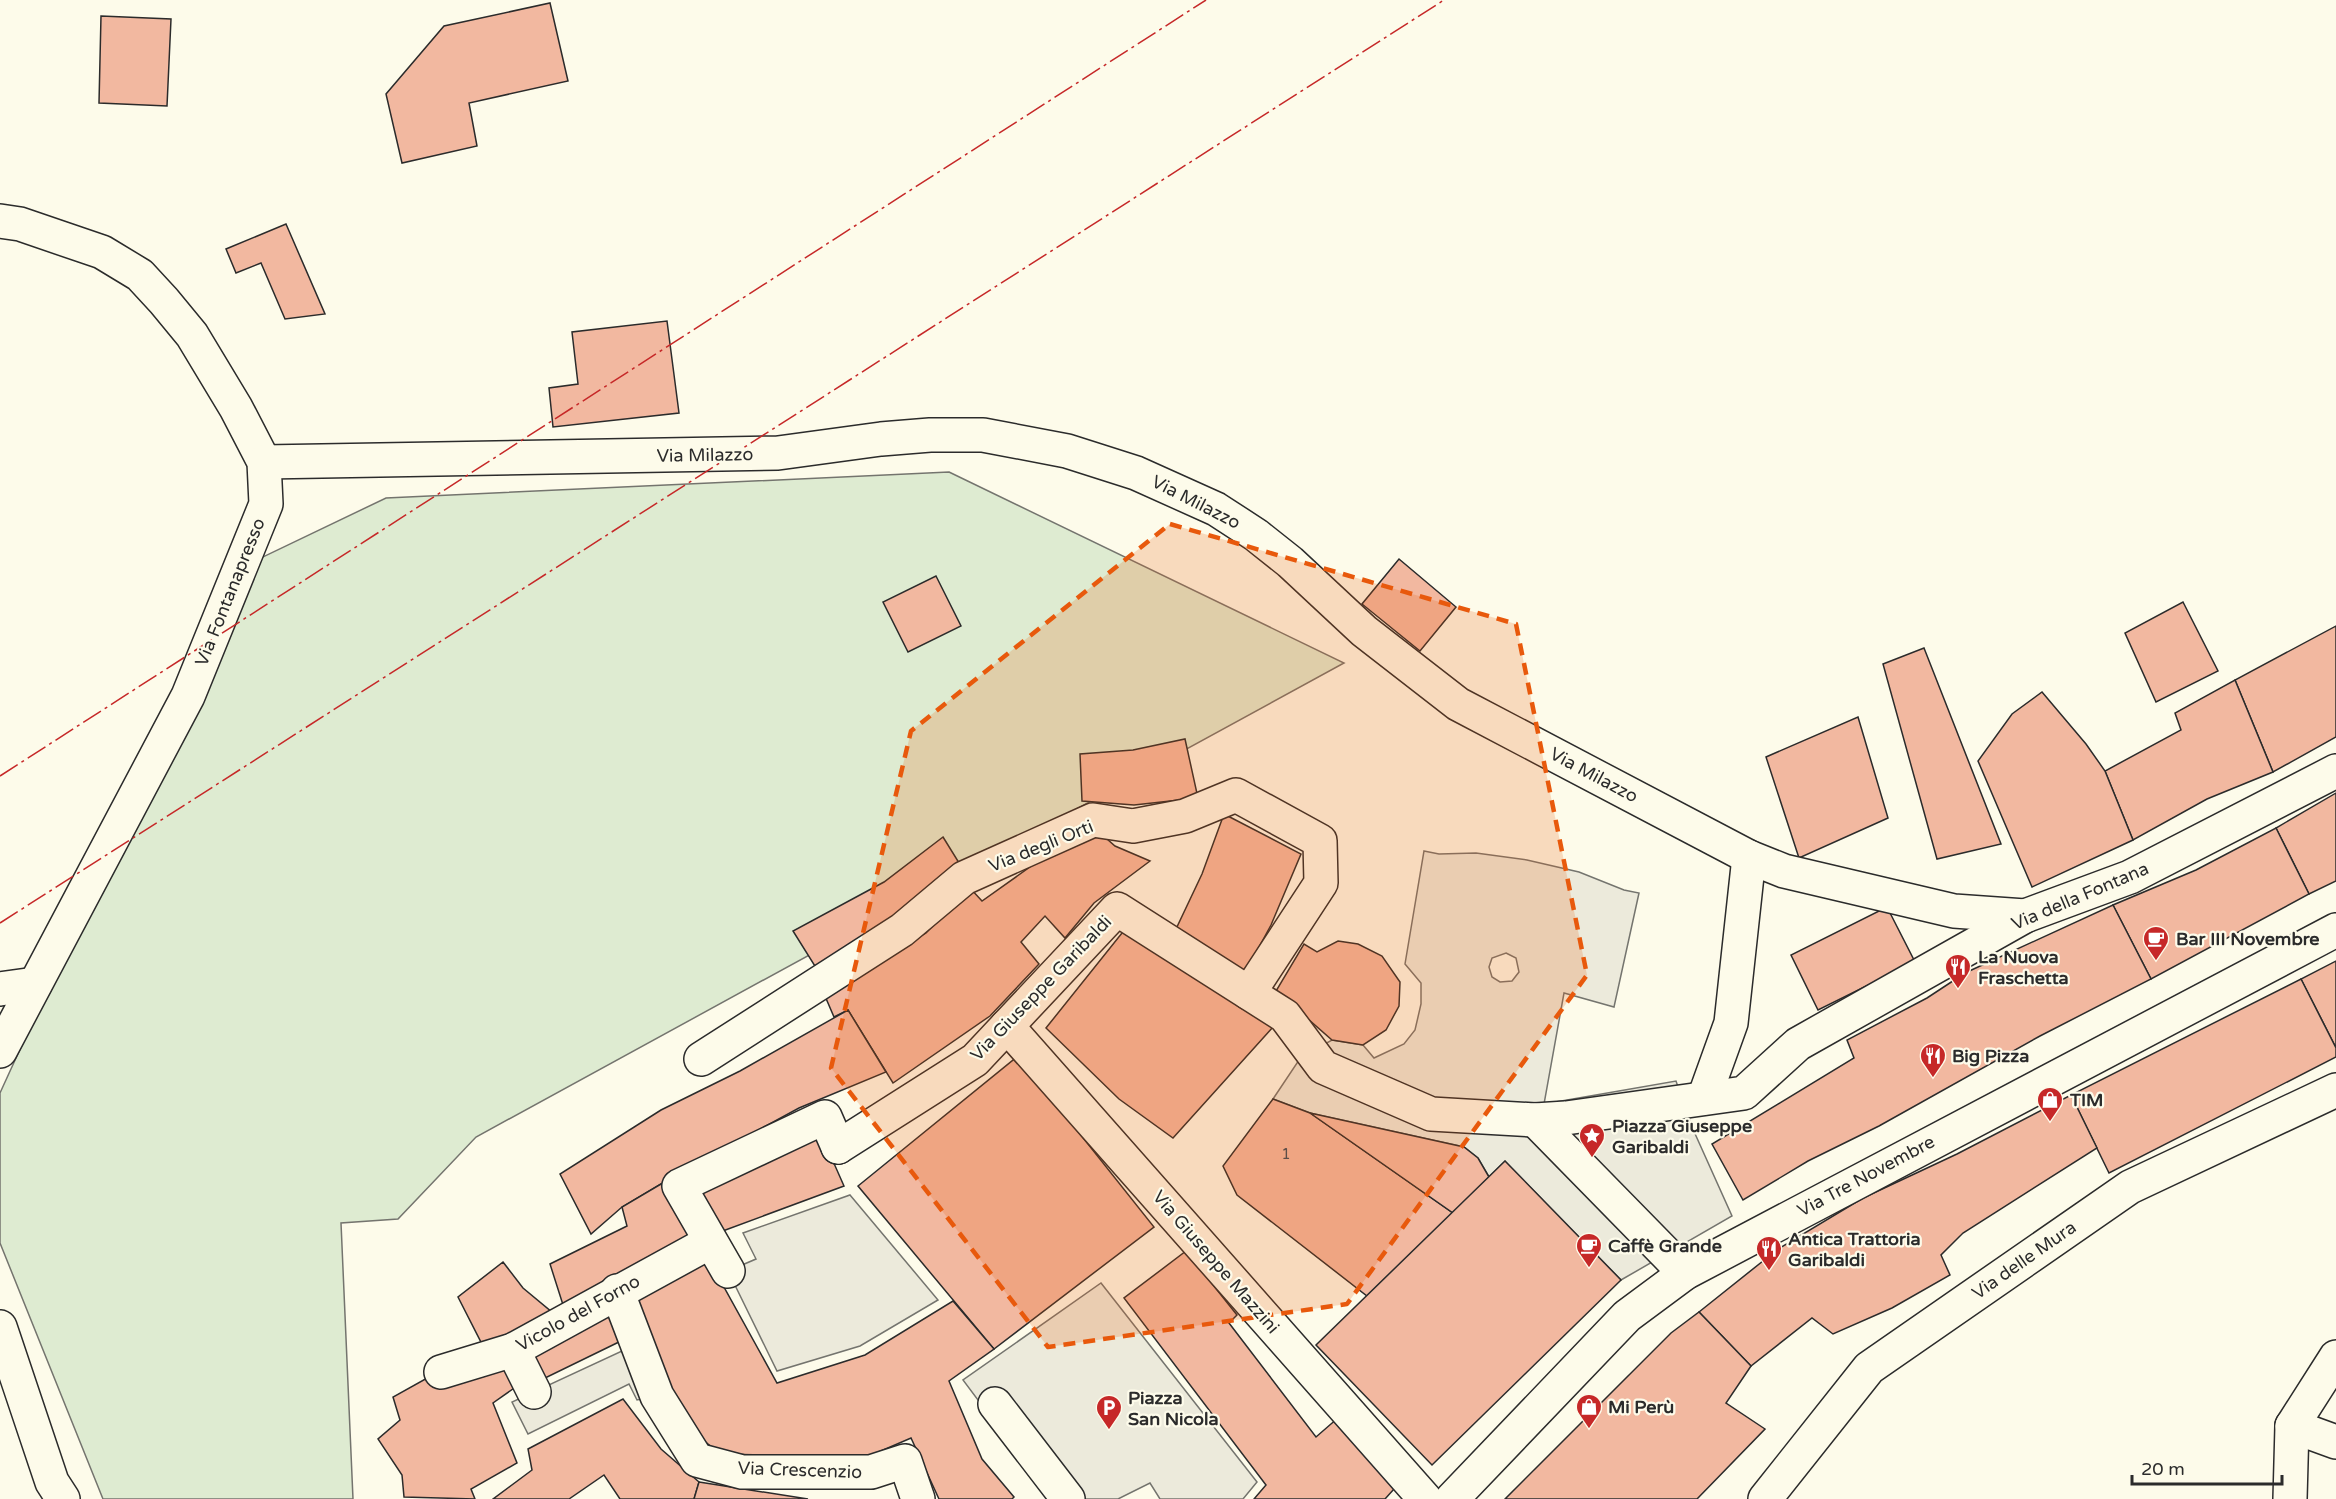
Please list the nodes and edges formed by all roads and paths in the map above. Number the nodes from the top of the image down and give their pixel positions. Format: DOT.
graph roads {
  1 [pos="0,221"];
  2 [pos="264,462"];
  3 [pos="2336,771"];
  4 [pos="1749,857"];
  5 [pos="2025,916"];
  6 [pos="2336,930"];
  7 [pos="35,984"];
  8 [pos="0,989"];
  9 [pos="1249,993"];
  10 [pos="1007,1026"];
  11 [pos="0,1051"];
  12 [pos="701,1059"];
  13 [pos="2336,1090"];
  14 [pos="1704,1098"];
  15 [pos="1535,1120"];
  16 [pos="710,1242"];
  17 [pos="728,1271"];
  18 [pos="1685,1273"];
  19 [pos="617,1291"];
  20 [pos="0,1327"];
  21 [pos="513,1350"];
  22 [pos="2336,1357"];
  23 [pos="441,1372"];
  24 [pos="534,1392"];
  25 [pos="995,1404"];
  26 [pos="2292,1426"];
  27 [pos="2336,1442"];
  28 [pos="63,1499"];
  29 [pos="918,1499"];
  30 [pos="1068,1499"];
  31 [pos="1425,1499"];
  32 [pos="1452,1499"];
  33 [pos="1766,1499"];
  34 [pos="2290,1499"];
  1 -- 2 [label="street, Via Fontanapresso"];
  2 -- 4 [label="street, Via Milazzo"];
  2 -- 7 [label="street, Via Fontanapresso"];
  3 -- 5 [label="street, Via della Fontana"];
  4 -- 5 [label="street, Via Milazzo"];
  4 -- 14 [label="street"];
  5 -- 14 [label="street, Via della Fontana"];
  6 -- 18 [label="street, Via Tre Novembre"];
  7 -- 8 [label="street"];
  7 -- 11 [label="street, Via Fontanapresso"];
  9 -- 10 [label="street, Via Giuseppe Garibaldi"];
  9 -- 12 [label="street, Via degli Orti"];
  9 -- 15 [label="street, Via Giuseppe Garibaldi"];
  10 -- 16 [label="street, Via Giuseppe Garibaldi"];
  10 -- 31 [label="street, Via Giuseppe Mazzini"];
  13 -- 33 [label="street, Via delle Mura"];
  14 -- 15 [label="street"];
  15 -- 18 [label="street"];
  16 -- 17 [label="street, Via Giuseppe Garibaldi"];
  16 -- 19 [label="street, Vicolo del Forno"];
  18 -- 32 [label="street, Via Tre Novembre"];
  19 -- 21 [label="street, Vicolo del Forno"];
  19 -- 29 [label="street, Via Crescenzio"];
  20 -- 28 [label="street"];
  21 -- 23 [label="street, Vicolo del Forno"];
  21 -- 24 [label="street"];
  22 -- 26 [label="street"];
  25 -- 30 [label="street"];
  26 -- 27 [label="street"];
  26 -- 34 [label="street"];
}
